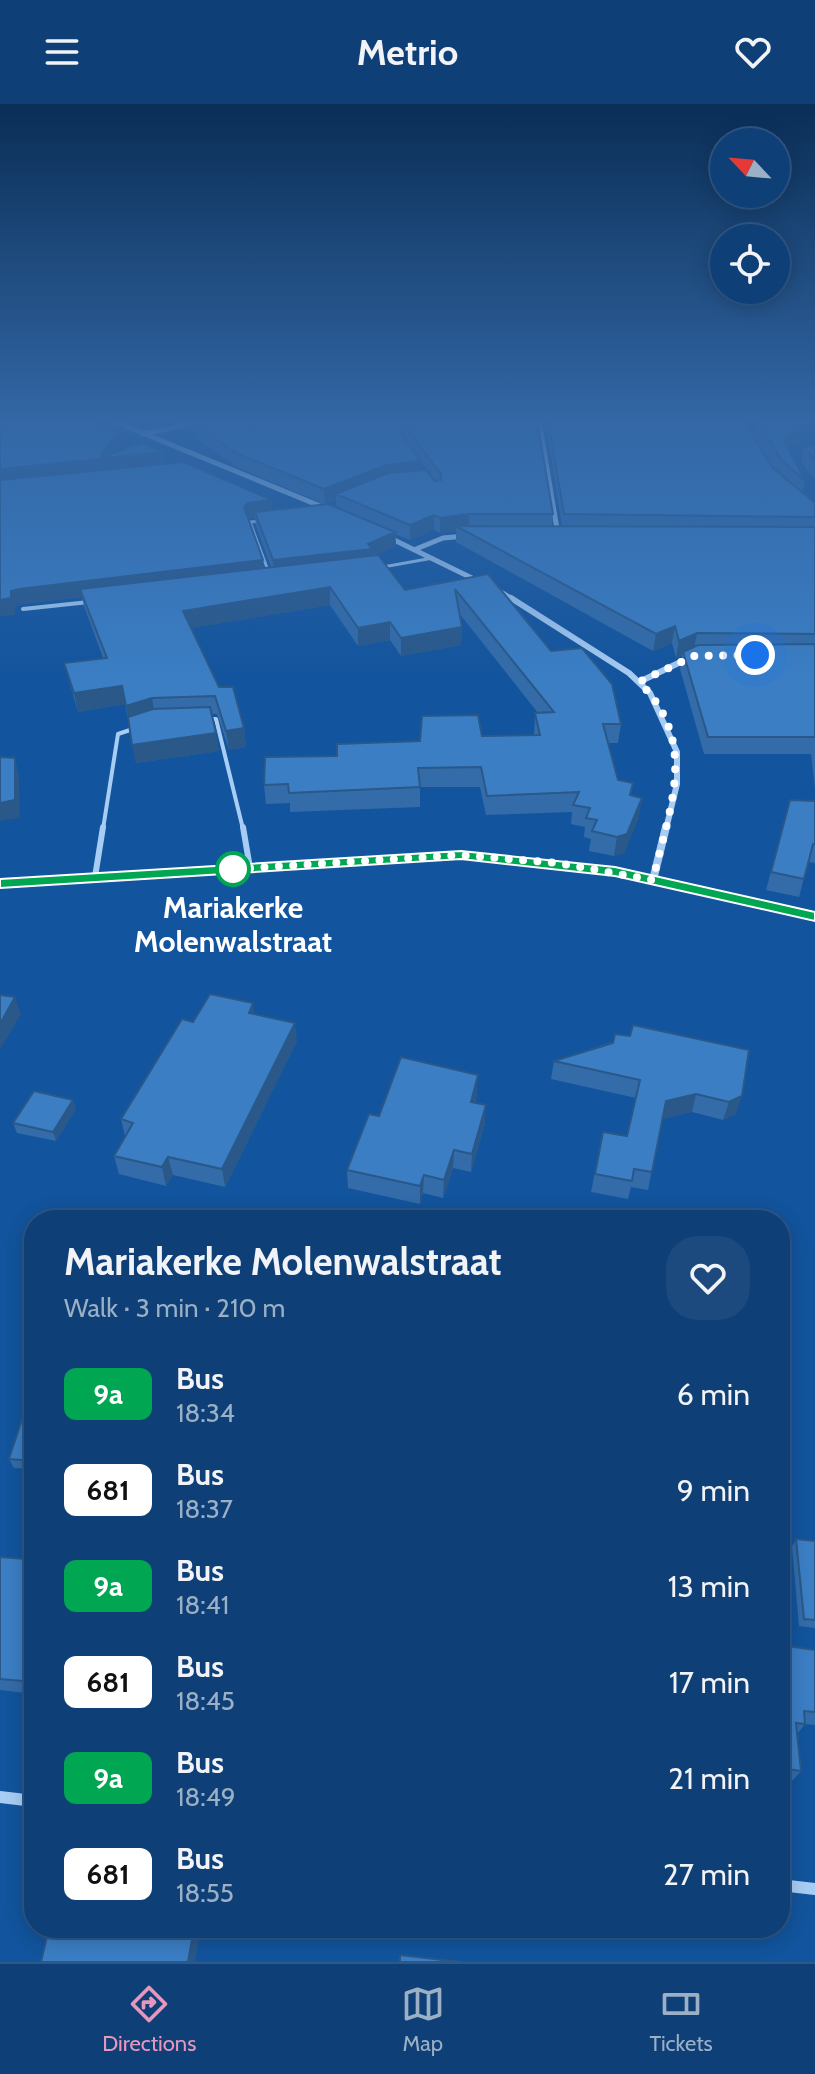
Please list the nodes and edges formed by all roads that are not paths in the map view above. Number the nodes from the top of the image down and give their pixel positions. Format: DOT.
graph roads {
  1 [pos="311,507"];
  2 [pos="333,507"];
  3 [pos="553,507"];
  4 [pos="324,512"];
  5 [pos="336,513"];
  6 [pos="265,520"];
  7 [pos="376,531"];
  8 [pos="469,535"];
  9 [pos="543,535"];
  10 [pos="558,535"];
  11 [pos="573,535"];
  12 [pos="416,549"];
  13 [pos="433,558"];
  14 [pos="381,567"];
  15 [pos="271,579"];
  16 [pos="99,601"];
  17 [pos="23,609"];
  18 [pos="694,656"];
  19 [pos="639,682"];
  20 [pos="200,719"];
  21 [pos="143,726"];
  22 [pos="250,868"];
  23 [pos="95,877"];
  24 [pos="653,880"];
  25 [pos="0,884"];
  26 [pos="815,916"];
  27 [pos="0,1797"];
  28 [pos="24,1800"];
  29 [pos="790,1886"];
  30 [pos="815,1889"];
  1 -- 4 [label="street"];
  2 -- 4 [label="lane"];
  3 -- 10 [label="street"];
  4 -- 5 [label="street"];
  6 -- 15 [label="lane"];
  7 -- 12 [label="street"];
  8 -- 12 [label="street"];
  9 -- 10 [label="street"];
  10 -- 11 [label="street"];
  12 -- 13 [label="street"];
  13 -- 14 [label="lane"];
  13 -- 19 [label="street"];
  16 -- 17 [label="lane"];
  18 -- 19 [label="street"];
  19 -- 24 [label="street"];
  20 -- 22 [label="lane"];
  21 -- 23 [label="lane"];
  22 -- 23 [label="street"];
  22 -- 24 [label="street"];
  23 -- 25 [label="street"];
  24 -- 26 [label="street"];
  27 -- 28 [label="street"];
  29 -- 30 [label="street"];
}
